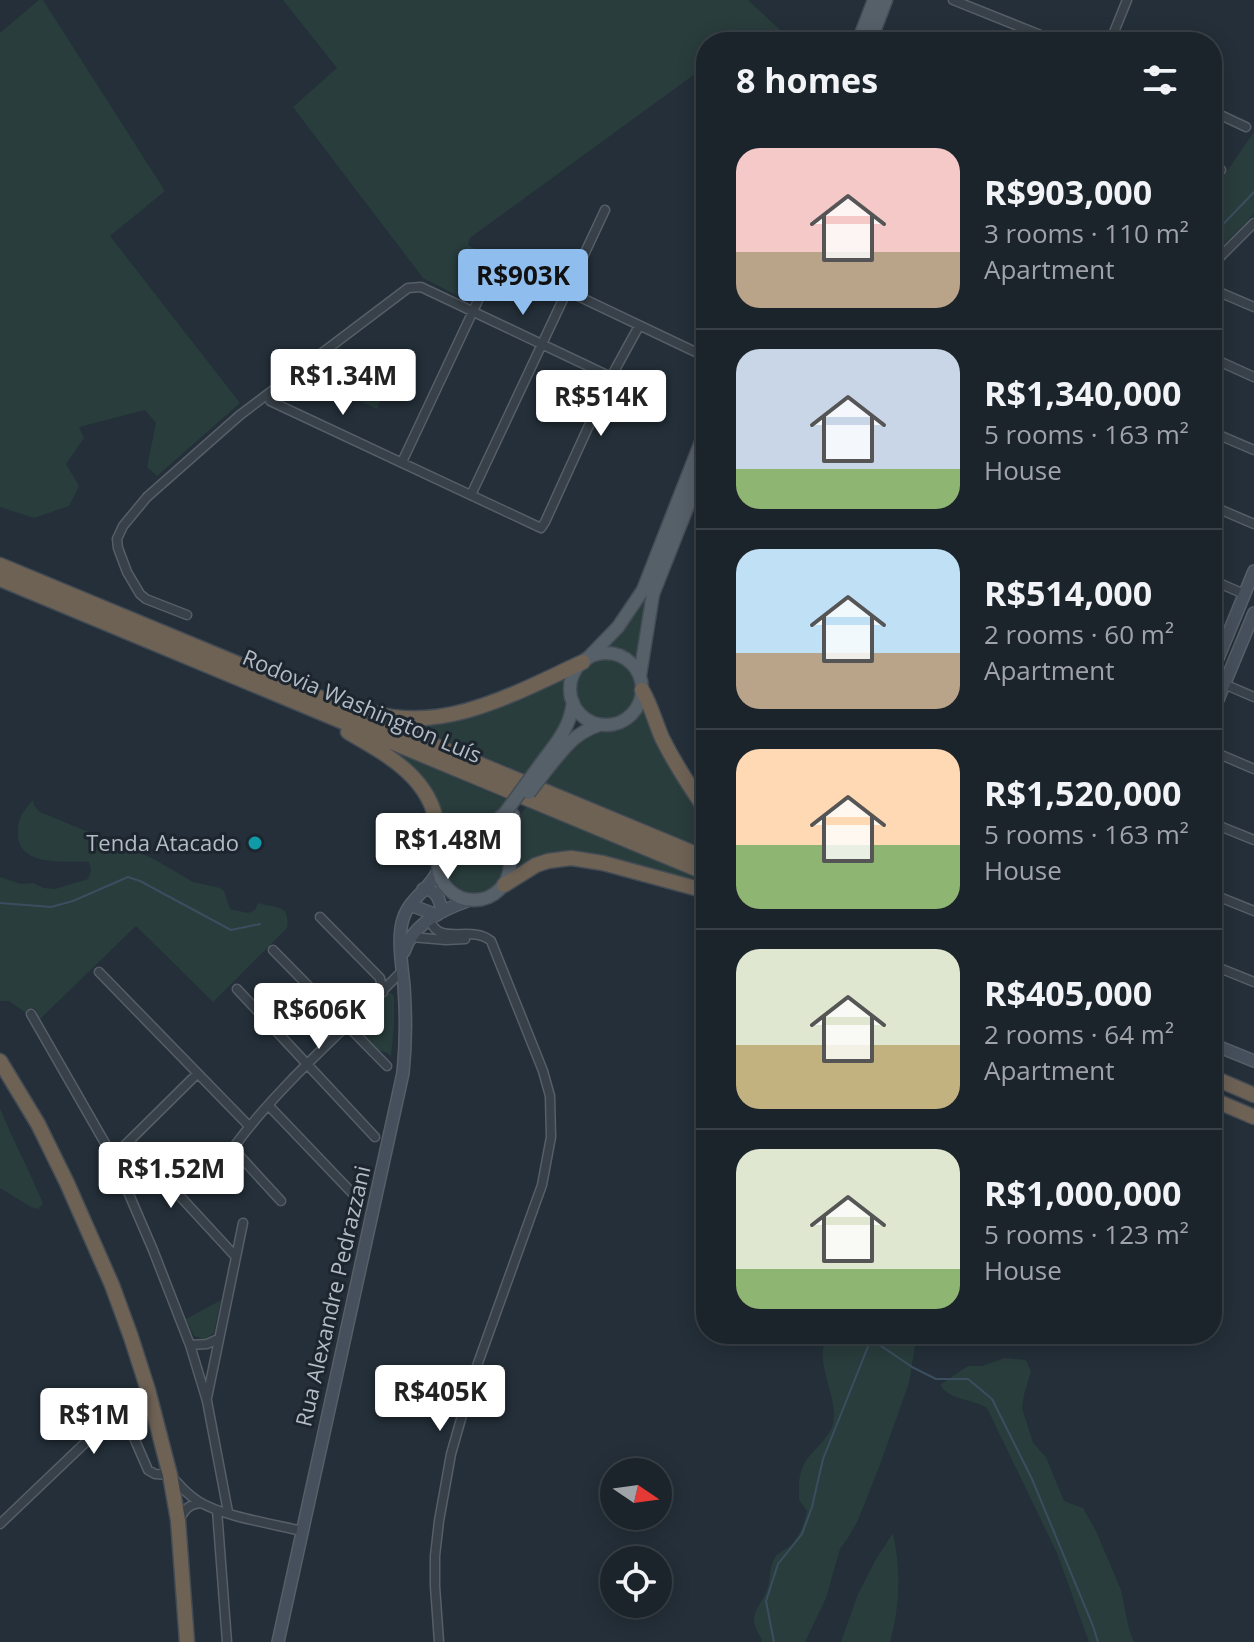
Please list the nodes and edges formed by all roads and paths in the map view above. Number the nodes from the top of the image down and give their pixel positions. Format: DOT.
graph roads {
  1 [pos="874,0"];
  2 [pos="886,0"];
  3 [pos="953,0"];
  4 [pos="1127,0"];
  5 [pos="862,32"];
  6 [pos="874,32"];
  7 [pos="1033,32"];
  8 [pos="1114,32"];
  9 [pos="1222,116"];
  10 [pos="1246,127"];
  11 [pos="605,210"];
  12 [pos="1254,223"];
  13 [pos="1222,255"];
  14 [pos="568,291"];
  15 [pos="1222,293"];
  16 [pos="1254,307"];
  17 [pos="473,312"];
  18 [pos="639,326"];
  19 [pos="543,344"];
  20 [pos="696,352"];
  21 [pos="1222,363"];
  22 [pos="611,377"];
  23 [pos="1254,377"];
  24 [pos="270,401"];
  25 [pos="1222,436"];
  26 [pos="1254,450"];
  27 [pos="696,455"];
  28 [pos="402,462"];
  29 [pos="696,485"];
  30 [pos="471,495"];
  31 [pos="1222,510"];
  32 [pos="1254,524"];
  33 [pos="0,556"];
  34 [pos="0,565"];
  35 [pos="1254,571"];
  36 [pos="0,579"];
  37 [pos="1222,584"];
  38 [pos="1244,594"];
  39 [pos="1254,613"];
  40 [pos="187,615"];
  41 [pos="128,618"];
  42 [pos="1251,627"];
  43 [pos="1222,645"];
  44 [pos="585,660"];
  45 [pos="1222,665"];
  46 [pos="1231,667"];
  47 [pos="641,682"];
  48 [pos="1224,684"];
  49 [pos="1222,689"];
  50 [pos="290,693"];
  51 [pos="1254,697"];
  52 [pos="573,702"];
  53 [pos="600,725"];
  54 [pos="1222,755"];
  55 [pos="545,765"];
  56 [pos="1254,769"];
  57 [pos="696,795"];
  58 [pos="509,814"];
  59 [pos="1222,827"];
  60 [pos="470,828"];
  61 [pos="1254,840"];
  62 [pos="509,853"];
  63 [pos="696,854"];
  64 [pos="438,863"];
  65 [pos="696,869"];
  66 [pos="504,885"];
  67 [pos="696,888"];
  68 [pos="423,889"];
  69 [pos="1222,898"];
  70 [pos="470,900"];
  71 [pos="410,905"];
  72 [pos="1254,911"];
  73 [pos="437,915"];
  74 [pos="320,917"];
  75 [pos="402,921"];
  76 [pos="411,937"];
  77 [pos="492,945"];
  78 [pos="273,950"];
  79 [pos="402,957"];
  80 [pos="1222,969"];
  81 [pos="402,971"];
  82 [pos="99,972"];
  83 [pos="1254,982"];
  84 [pos="237,989"];
  85 [pos="384,990"];
  86 [pos="404,992"];
  87 [pos="31,1014"];
  88 [pos="348,1024"];
  89 [pos="1222,1048"];
  90 [pos="0,1061"];
  91 [pos="1254,1061"];
  92 [pos="308,1063"];
  93 [pos="387,1066"];
  94 [pos="197,1074"];
  95 [pos="1222,1081"];
  96 [pos="1254,1095"];
  97 [pos="1222,1103"];
  98 [pos="269,1106"];
  99 [pos="1254,1117"];
  100 [pos="249,1126"];
  101 [pos="375,1137"];
  102 [pos="130,1142"];
  103 [pos="113,1157"];
  104 [pos="356,1197"];
  105 [pos="281,1201"];
  106 [pos="243,1223"];
  107 [pos="236,1257"];
  108 [pos="218,1339"];
  109 [pos="190,1345"];
  110 [pos="207,1401"];
  111 [pos="170,1475"];
  112 [pos="201,1503"];
  113 [pos="217,1510"];
  114 [pos="228,1512"];
  115 [pos="178,1520"];
  116 [pos="0,1524"];
  117 [pos="302,1531"];
  118 [pos="277,1640"];
  119 [pos="187,1642"];
  120 [pos="227,1642"];
  121 [pos="439,1642"];
  1 -- 5 [label="main road"];
  2 -- 6 [label="main road"];
  3 -- 7 [label="street"];
  4 -- 8 [label="street"];
  9 -- 10 [label="street"];
  11 -- 14 [label="street"];
  12 -- 13 [label="street"];
  14 -- 17 [label="street"];
  14 -- 18 [label="street"];
  14 -- 19 [label="street"];
  15 -- 16 [label="street"];
  17 -- 19 [label="street"];
  17 -- 28 [label="street"];
  17 -- 40 [label="street"];
  18 -- 20 [label="street"];
  18 -- 22 [label="street"];
  19 -- 22 [label="street"];
  19 -- 30 [label="street"];
  21 -- 23 [label="street"];
  22 -- 30 [label="street"];
  24 -- 28 [label="street"];
  25 -- 26 [label="street"];
  27 -- 44 [label="main road"];
  28 -- 30 [label="street"];
  29 -- 47 [label="main road"];
  31 -- 32 [label="street"];
  33 -- 41 [label="highway"];
  34 -- 41 [label="highway, Rodovia Washington Luís"];
  35 -- 38 [label="street"];
  36 -- 50 [label="highway, Rodovia Washington Luís"];
  37 -- 38 [label="street"];
  38 -- 43 [label="street"];
  39 -- 42 [label="street"];
  41 -- 50 [label="highway, Rodovia Washington Luís"];
  42 -- 46 [label="street"];
  44 -- 47 [label="main road"];
  44 -- 50 [label="highway"];
  44 -- 52 [label="main road"];
  45 -- 46 [label="street"];
  46 -- 48 [label="street"];
  47 -- 53 [label="main road"];
  47 -- 57 [label="highway"];
  48 -- 49 [label="street"];
  48 -- 51 [label="street"];
  50 -- 63 [label="highway, Rodovia Washington Luís"];
  50 -- 64 [label="highway"];
  50 -- 65 [label="highway, Rodovia Washington Luís"];
  52 -- 53 [label="main road"];
  52 -- 55 [label="main road"];
  53 -- 55 [label="main road"];
  54 -- 56 [label="street"];
  55 -- 58 [label="main road, bridge"];
  58 -- 60 [label="main road"];
  58 -- 62 [label="main road"];
  59 -- 61 [label="street"];
  60 -- 62 [label="main road"];
  60 -- 64 [label="main road"];
  62 -- 66 [label="main road"];
  64 -- 68 [label="street, Rua Alexandre Pedrazzani"];
  64 -- 70 [label="main road"];
  66 -- 67 [label="highway"];
  66 -- 70 [label="main road"];
  68 -- 71 [label="street, Rua Alexandre Pedrazzani"];
  68 -- 73 [label="street"];
  69 -- 72 [label="street"];
  70 -- 73 [label="street, Rua Alexandre Pedrazzani"];
  71 -- 73 [label="street"];
  71 -- 75 [label="street, Rua Alexandre Pedrazzani"];
  73 -- 76 [label="street, Rua Alexandre Pedrazzani"];
  73 -- 77 [label="street"];
  74 -- 85 [label="street"];
  75 -- 76 [label="street"];
  75 -- 79 [label="street, Rua Alexandre Pedrazzani"];
  76 -- 77 [label="street"];
  76 -- 79 [label="street, Rua Alexandre Pedrazzani"];
  77 -- 121 [label="street"];
  78 -- 88 [label="street"];
  79 -- 81 [label="street, Rua Alexandre Pedrazzani"];
  80 -- 83 [label="street"];
  81 -- 85 [label="street"];
  81 -- 86 [label="street, Rua Alexandre Pedrazzani"];
  82 -- 94 [label="street"];
  84 -- 92 [label="street"];
  85 -- 86 [label="street"];
  85 -- 88 [label="street"];
  86 -- 117 [label="street, Rua Alexandre Pedrazzani"];
  87 -- 103 [label="street"];
  88 -- 92 [label="street"];
  88 -- 93 [label="street"];
  89 -- 91 [label="street"];
  90 -- 111 [label="highway"];
  92 -- 98 [label="street"];
  92 -- 101 [label="street"];
  94 -- 100 [label="street"];
  94 -- 102 [label="street"];
  95 -- 96 [label="highway"];
  97 -- 99 [label="highway"];
  98 -- 100 [label="street"];
  98 -- 104 [label="street"];
  100 -- 105 [label="street"];
  102 -- 103 [label="street"];
  102 -- 107 [label="street"];
  103 -- 109 [label="street"];
  106 -- 107 [label="street"];
  107 -- 108 [label="street"];
  108 -- 109 [label="street"];
  108 -- 110 [label="street"];
  109 -- 110 [label="street"];
  110 -- 114 [label="street"];
  111 -- 112 [label="street"];
  111 -- 115 [label="highway"];
  111 -- 116 [label="street"];
  112 -- 113 [label="street"];
  112 -- 115 [label="street"];
  113 -- 114 [label="street"];
  113 -- 120 [label="street"];
  114 -- 117 [label="street"];
  115 -- 119 [label="highway"];
  117 -- 118 [label="street, Rua Alexandre Pedrazzani"];
}
